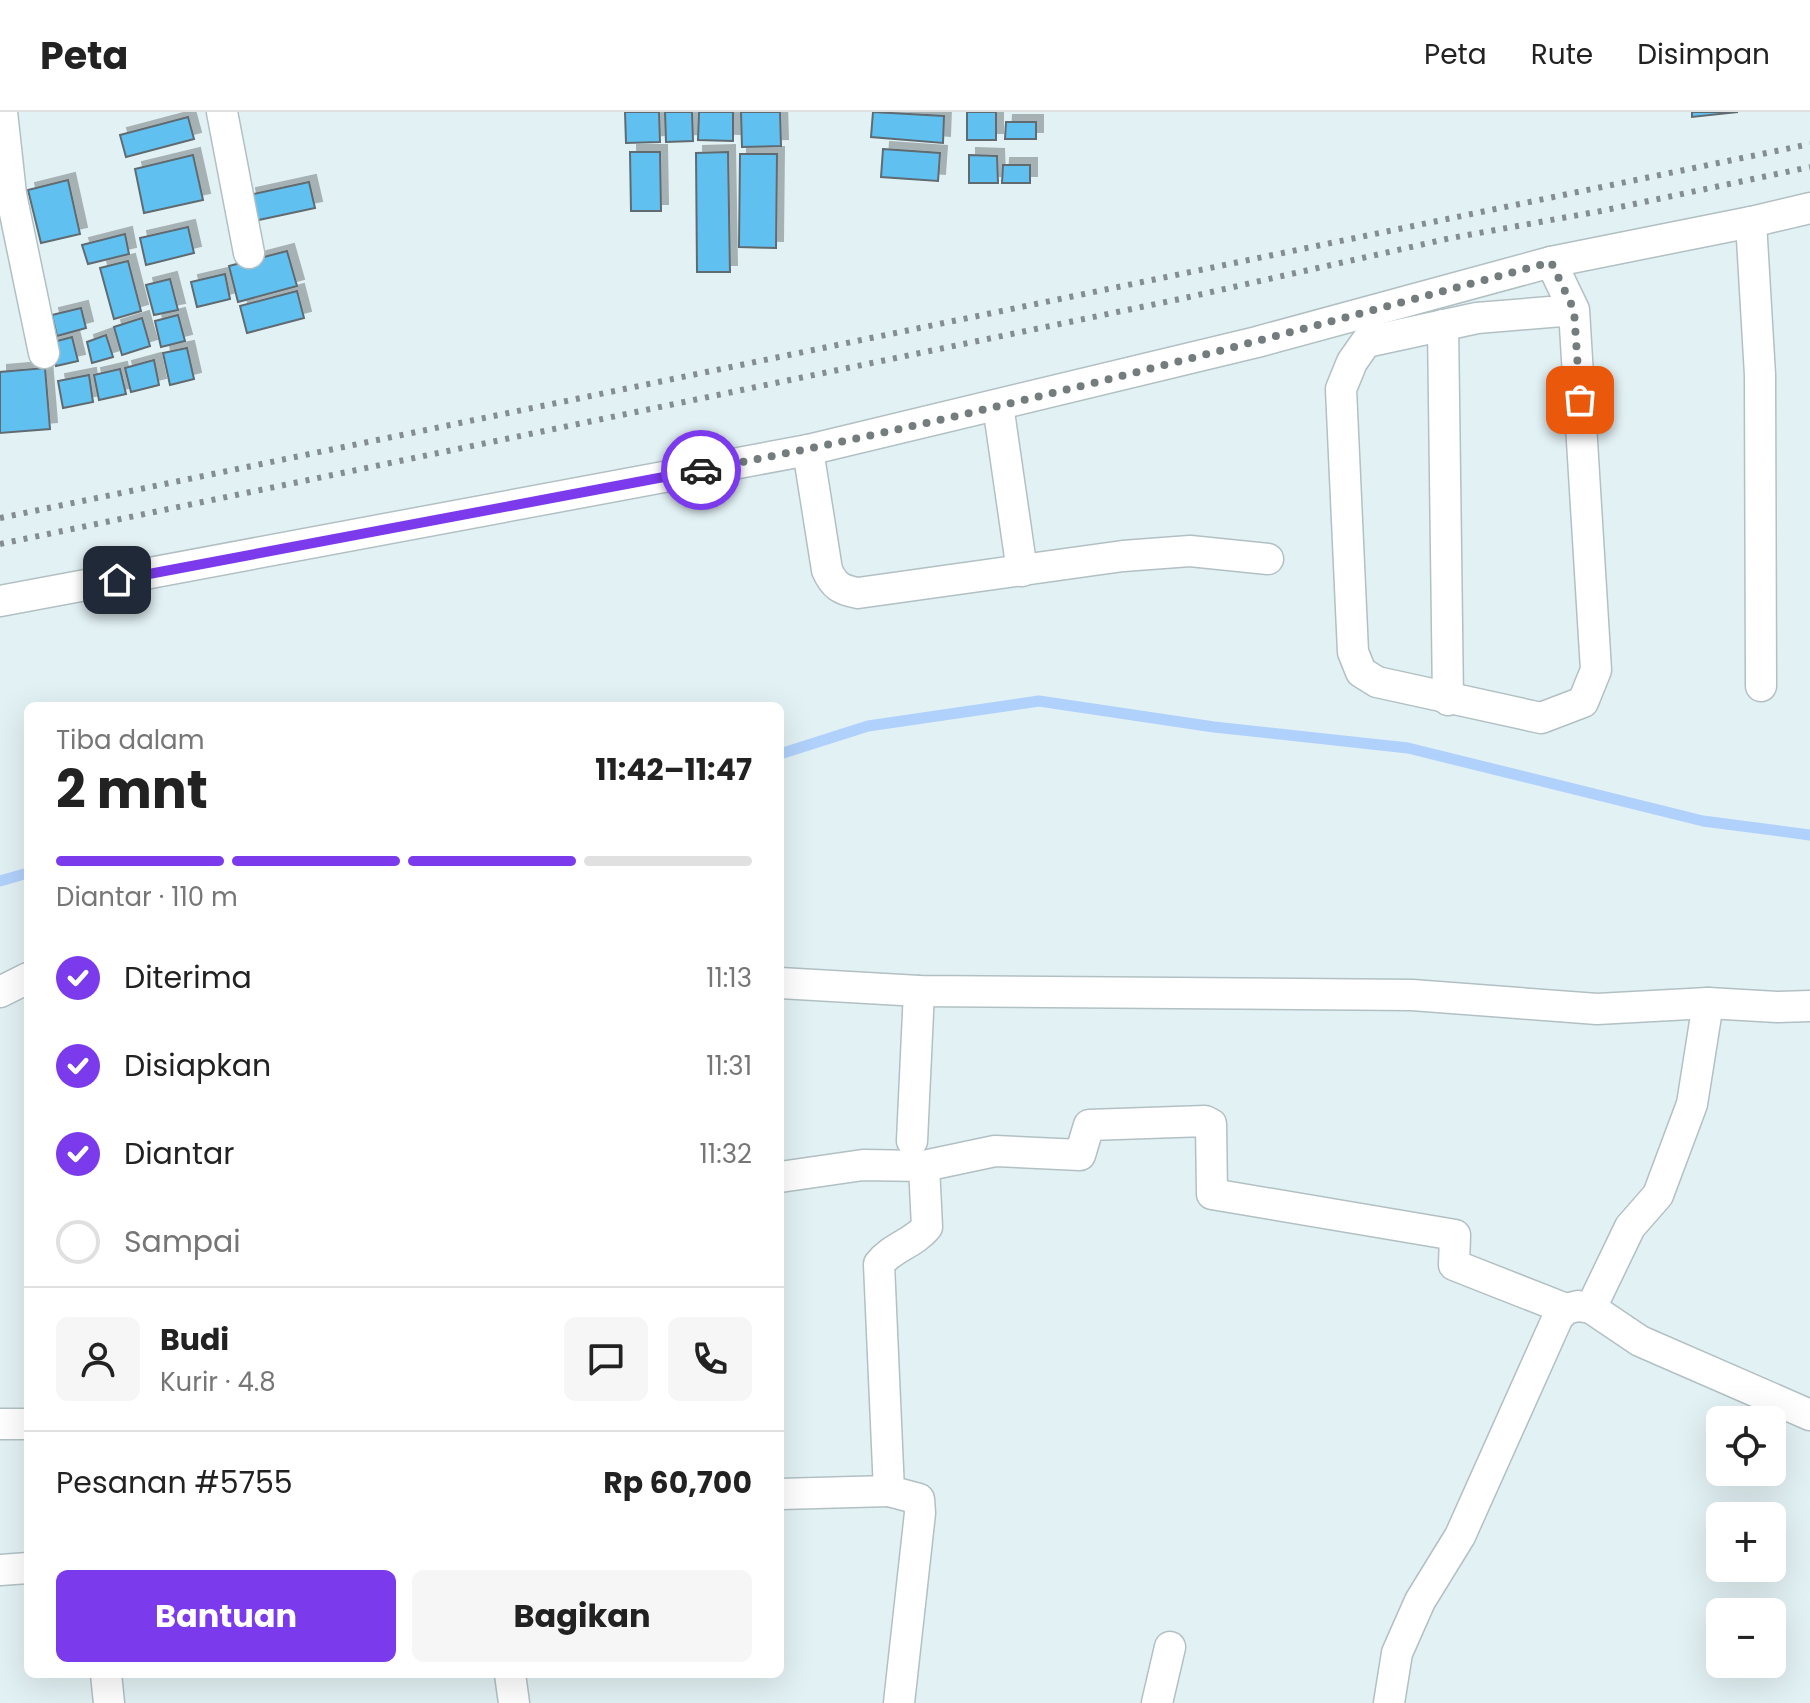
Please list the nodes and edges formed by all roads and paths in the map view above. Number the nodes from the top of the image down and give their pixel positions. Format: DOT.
graph roads {
  1 [pos="2,112"];
  2 [pos="222,112"];
  3 [pos="1810,208"];
  4 [pos="1751,222"];
  5 [pos="249,253"];
  6 [pos="1551,262"];
  7 [pos="1574,310"];
  8 [pos="1443,325"];
  9 [pos="44,353"];
  10 [pos="998,405"];
  11 [pos="808,450"];
  12 [pos="1268,559"];
  13 [pos="1022,571"];
  14 [pos="0,601"];
  15 [pos="1761,686"];
  16 [pos="1448,700"];
  17 [pos="24,980"];
  18 [pos="784,983"];
  19 [pos="919,991"];
  20 [pos="0,992"];
  21 [pos="1708,1003"];
  22 [pos="1810,1006"];
  23 [pos="918,1153"];
  24 [pos="784,1176"];
  25 [pos="1578,1309"];
  26 [pos="1810,1415"];
  27 [pos="0,1424"];
  28 [pos="24,1424"];
  29 [pos="889,1491"];
  30 [pos="784,1494"];
  31 [pos="24,1568"];
  32 [pos="0,1570"];
  33 [pos="1170,1647"];
  34 [pos="106,1678"];
  35 [pos="511,1678"];
  36 [pos="109,1703"];
  37 [pos="514,1703"];
  38 [pos="899,1703"];
  39 [pos="1157,1703"];
  40 [pos="1389,1703"];
  1 -- 9 [label="street"];
  2 -- 5 [label="street"];
  3 -- 4 [label="street"];
  4 -- 6 [label="street"];
  4 -- 15 [label="street"];
  6 -- 7 [label="street"];
  6 -- 10 [label="street"];
  7 -- 8 [label="street"];
  7 -- 16 [label="street"];
  8 -- 16 [label="street"];
  8 -- 16 [label="street"];
  10 -- 11 [label="street"];
  10 -- 13 [label="street"];
  11 -- 13 [label="street"];
  11 -- 14 [label="street"];
  12 -- 13 [label="street"];
  17 -- 20 [label="street"];
  18 -- 19 [label="street"];
  19 -- 21 [label="street"];
  19 -- 23 [label="street"];
  21 -- 22 [label="street"];
  21 -- 25 [label="street"];
  23 -- 24 [label="street"];
  23 -- 25 [label="street"];
  23 -- 29 [label="street"];
  25 -- 26 [label="street"];
  25 -- 40 [label="street"];
  27 -- 28 [label="street"];
  29 -- 30 [label="street"];
  29 -- 38 [label="street"];
  31 -- 32 [label="street"];
  33 -- 39 [label="street"];
  34 -- 36 [label="street"];
  35 -- 37 [label="street"];
}
